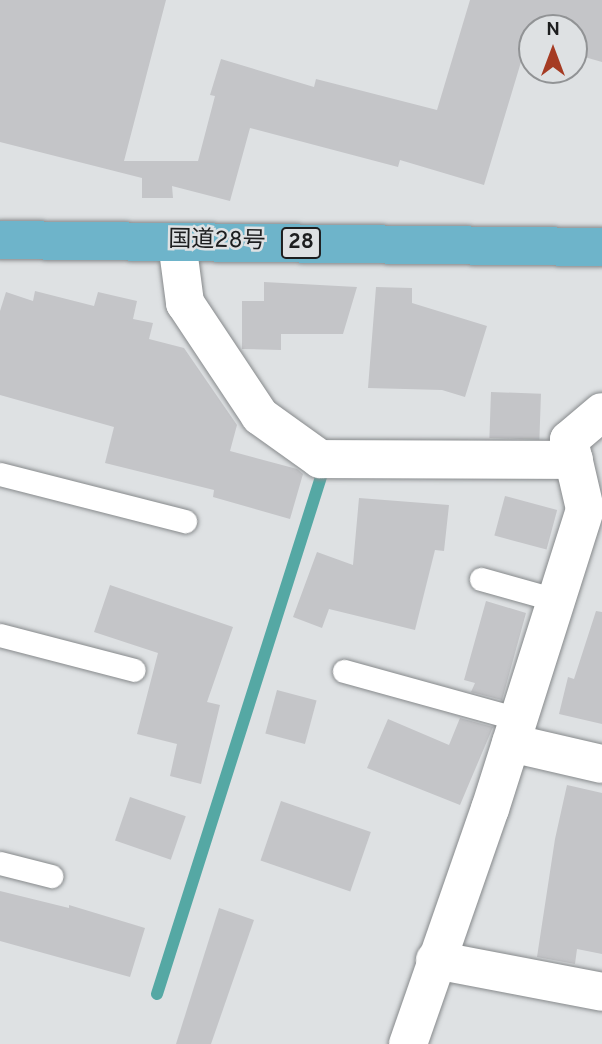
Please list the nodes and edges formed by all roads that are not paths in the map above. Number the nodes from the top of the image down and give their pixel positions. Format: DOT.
graph roads {
  1 [pos="0,240"];
  2 [pos="177,242"];
  3 [pos="602,247"];
  4 [pos="602,412"];
  5 [pos="574,460"];
  6 [pos="0,474"];
  7 [pos="593,511"];
  8 [pos="185,521"];
  9 [pos="481,579"];
  10 [pos="556,600"];
  11 [pos="0,635"];
  12 [pos="134,670"];
  13 [pos="344,671"];
  14 [pos="515,731"];
  15 [pos="602,765"];
  16 [pos="0,863"];
  17 [pos="51,876"];
  18 [pos="436,960"];
  19 [pos="602,992"];
  20 [pos="408,1044"];
  1 -- 2 [label="highway, 国道28号 / 28"];
  2 -- 3 [label="highway, 国道28号 / 28"];
  2 -- 5 [label="street"];
  4 -- 5 [label="street"];
  5 -- 7 [label="street"];
  6 -- 8 [label="lane"];
  7 -- 10 [label="street"];
  9 -- 10 [label="lane"];
  10 -- 14 [label="street"];
  11 -- 12 [label="lane"];
  13 -- 14 [label="lane"];
  14 -- 15 [label="street"];
  14 -- 18 [label="street"];
  16 -- 17 [label="lane"];
  18 -- 19 [label="street"];
  18 -- 20 [label="street"];
}
